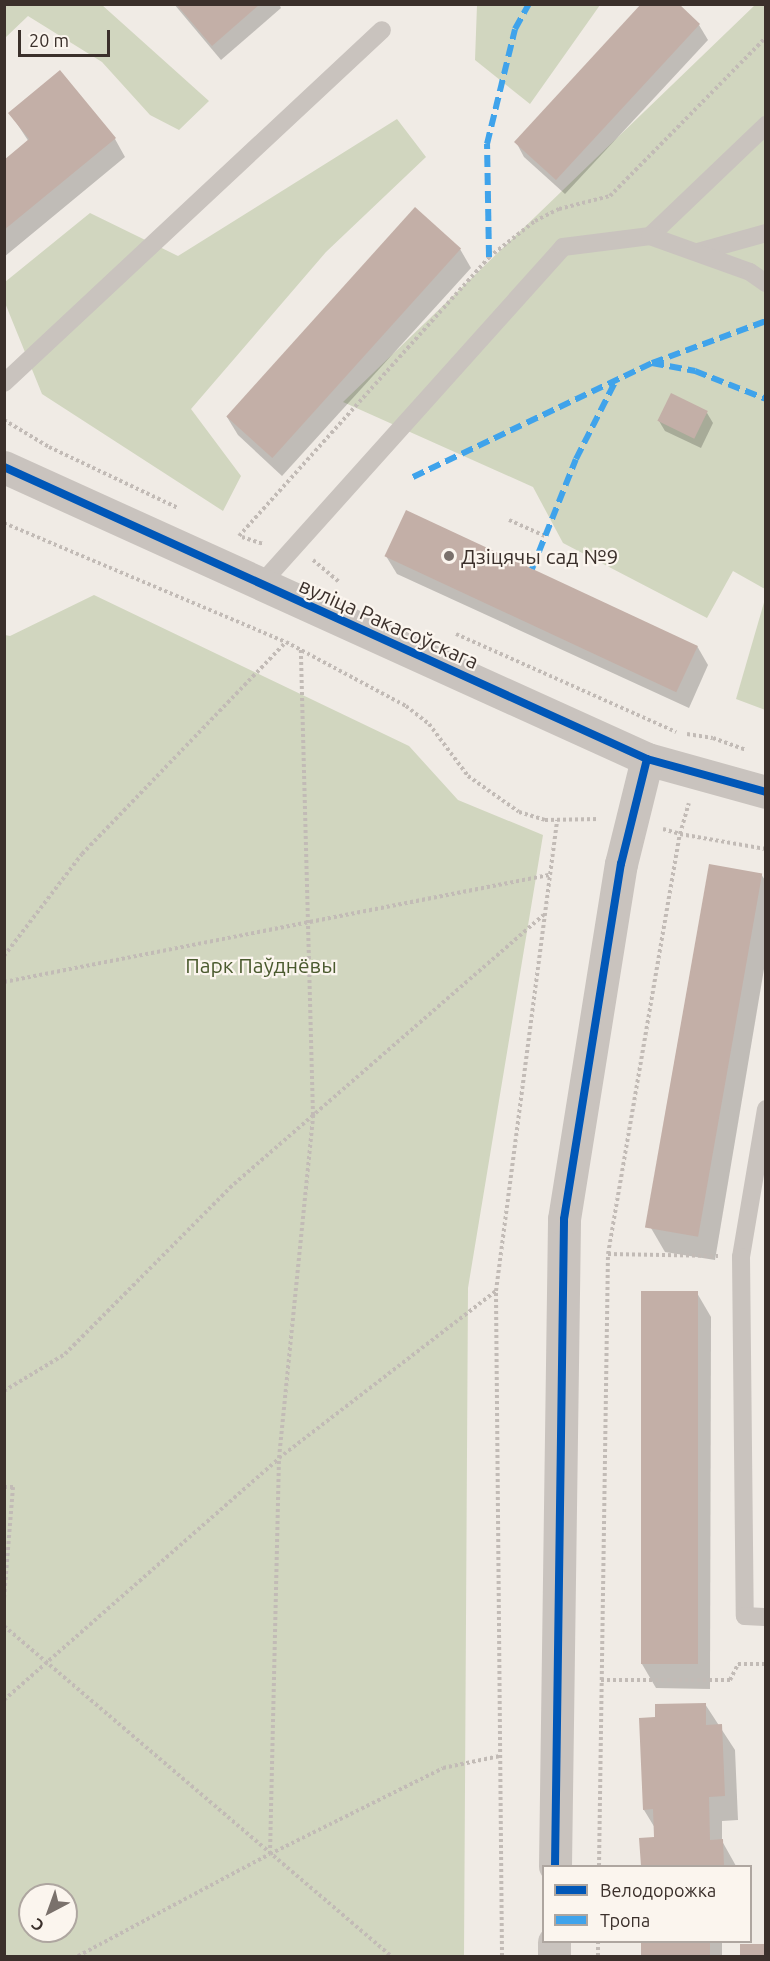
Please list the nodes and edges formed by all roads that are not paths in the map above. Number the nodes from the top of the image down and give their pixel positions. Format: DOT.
graph roads {
  1 [pos="382,30"];
  2 [pos="765,125"];
  3 [pos="765,233"];
  4 [pos="650,236"];
  5 [pos="698,252"];
  6 [pos="765,283"];
  7 [pos="4,383"];
  8 [pos="4,467"];
  9 [pos="260,585"];
  10 [pos="647,759"];
  11 [pos="765,792"];
  12 [pos="765,1109"];
  13 [pos="765,1617"];
  14 [pos="555,1865"];
  1 -- 7 [label="lane"];
  2 -- 4 [label="lane"];
  3 -- 5 [label="lane"];
  4 -- 5 [label="lane"];
  4 -- 9 [label="lane"];
  5 -- 6 [label="lane"];
  8 -- 9 [label="street, вуліца Ракасоўскага"];
  9 -- 10 [label="street, вуліца Ракасоўскага"];
  10 -- 11 [label="street, вуліца Ракасоўскага"];
  10 -- 14 [label="street"];
  12 -- 13 [label="lane"];
}
